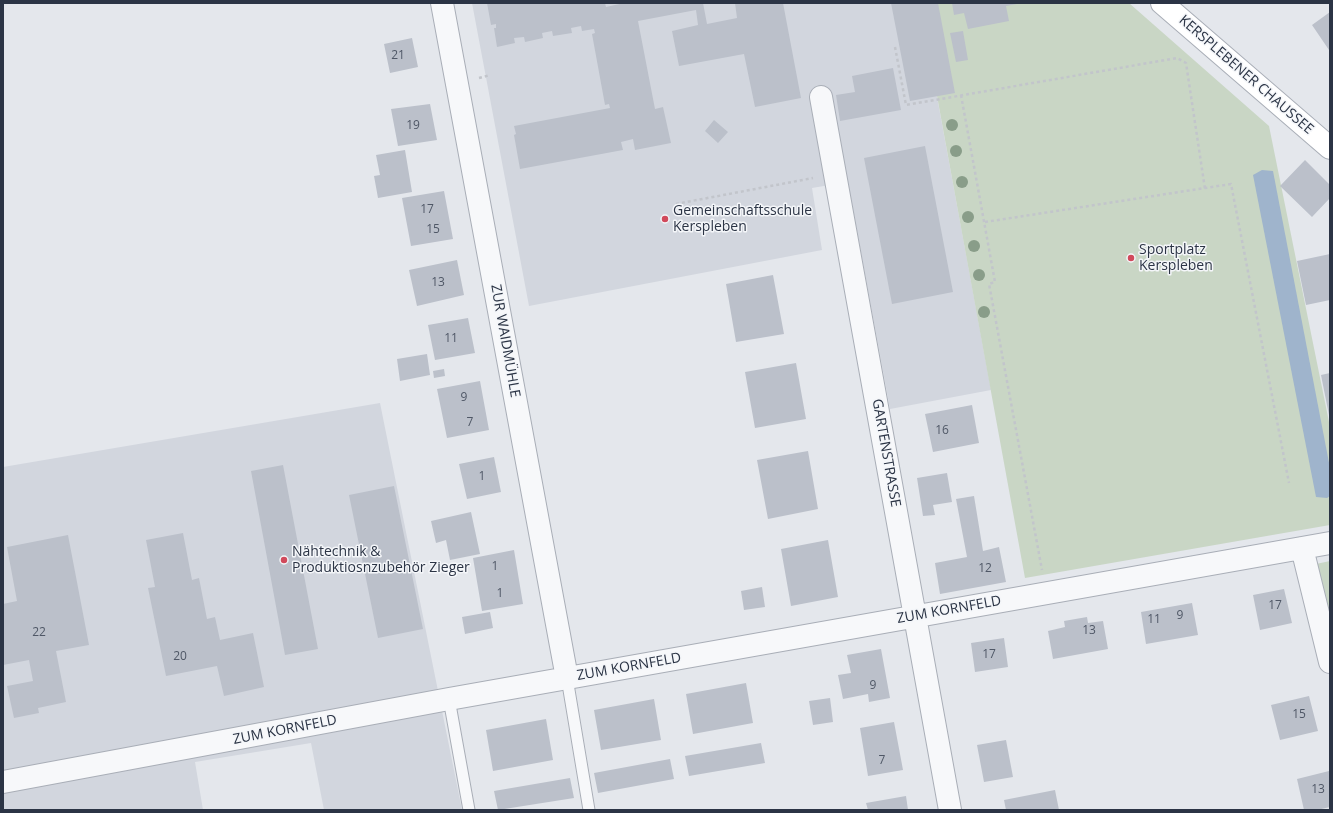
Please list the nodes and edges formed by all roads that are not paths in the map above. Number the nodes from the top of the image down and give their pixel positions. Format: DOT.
graph roads {
  1 [pos="442,3"];
  2 [pos="1162,3"];
  3 [pos="821,97"];
  4 [pos="1330,148"];
  5 [pos="1330,543"];
  6 [pos="1302,548"];
  7 [pos="916,616"];
  8 [pos="1330,662"];
  9 [pos="567,678"];
  10 [pos="449,699"];
  11 [pos="3,782"];
  12 [pos="469,810"];
  13 [pos="589,810"];
  14 [pos="950,810"];
  1 -- 9 [label="street, ZUR WAIDMÜHLE"];
  2 -- 4 [label="main road, KERSPLEBENER CHAUSSEE"];
  3 -- 7 [label="street, GARTENSTRASSE"];
  5 -- 6 [label="street, ZUM KORNFELD"];
  6 -- 7 [label="street, ZUM KORNFELD"];
  6 -- 8 [label="street"];
  7 -- 9 [label="street, ZUM KORNFELD"];
  7 -- 14 [label="street, GARTENSTRASSE"];
  9 -- 10 [label="street, ZUM KORNFELD"];
  9 -- 13 [label="lane, ZUM KORNFELD"];
  10 -- 11 [label="street, ZUM KORNFELD"];
  10 -- 12 [label="lane"];
}
